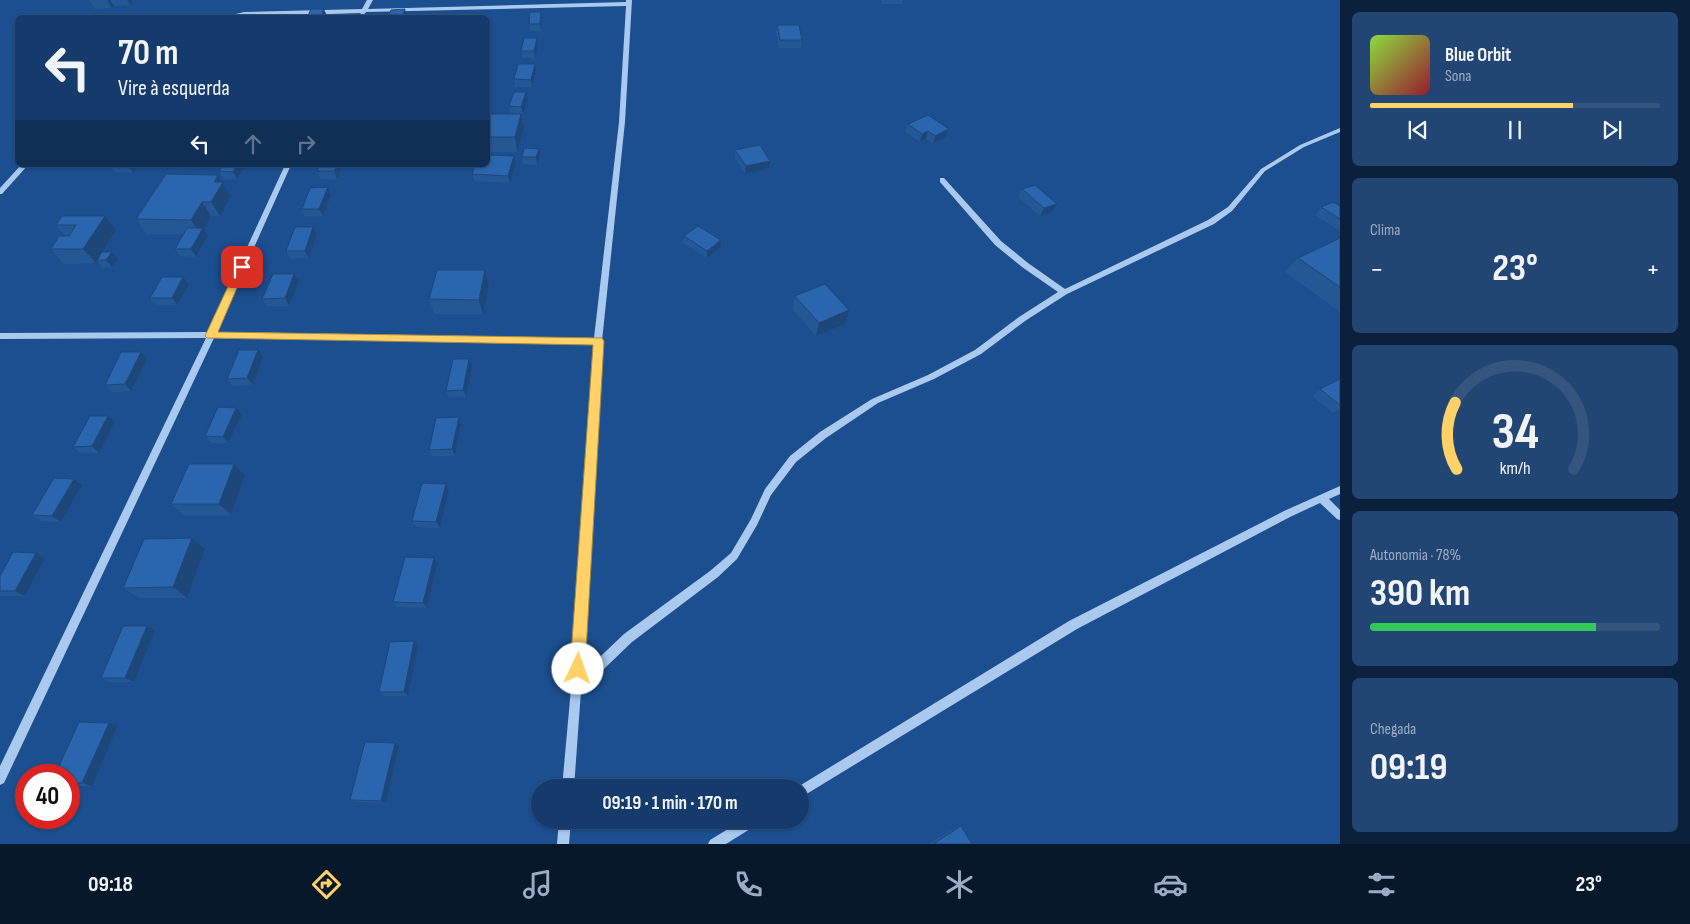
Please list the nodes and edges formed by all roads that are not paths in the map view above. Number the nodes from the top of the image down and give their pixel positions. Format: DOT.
graph roads {
  1 [pos="370,0"];
  2 [pos="628,2"];
  3 [pos="364,12"];
  4 [pos="238,15"];
  5 [pos="362,15"];
  6 [pos="1340,130"];
  7 [pos="23,167"];
  8 [pos="287,167"];
  9 [pos="942,180"];
  10 [pos="0,192"];
  11 [pos="1064,292"];
  12 [pos="0,336"];
  13 [pos="211,336"];
  14 [pos="598,341"];
  15 [pos="1340,490"];
  16 [pos="1322,498"];
  17 [pos="1340,516"];
  18 [pos="576,688"];
  19 [pos="569,779"];
  20 [pos="0,780"];
  21 [pos="809,786"];
  22 [pos="564,829"];
  23 [pos="739,829"];
  24 [pos="563,844"];
  25 [pos="714,844"];
  1 -- 3 [label="street"];
  2 -- 3 [label="street"];
  2 -- 14 [label="street"];
  3 -- 4 [label="street"];
  3 -- 5 [label="street"];
  6 -- 11 [label="street"];
  7 -- 10 [label="street"];
  8 -- 13 [label="street"];
  9 -- 11 [label="street"];
  11 -- 18 [label="street"];
  12 -- 13 [label="street"];
  13 -- 14 [label="street"];
  13 -- 20 [label="street"];
  14 -- 18 [label="street"];
  15 -- 16 [label="street"];
  16 -- 17 [label="street"];
  16 -- 21 [label="street"];
  18 -- 19 [label="street"];
  22 -- 24 [label="street"];
  23 -- 25 [label="street"];
}
